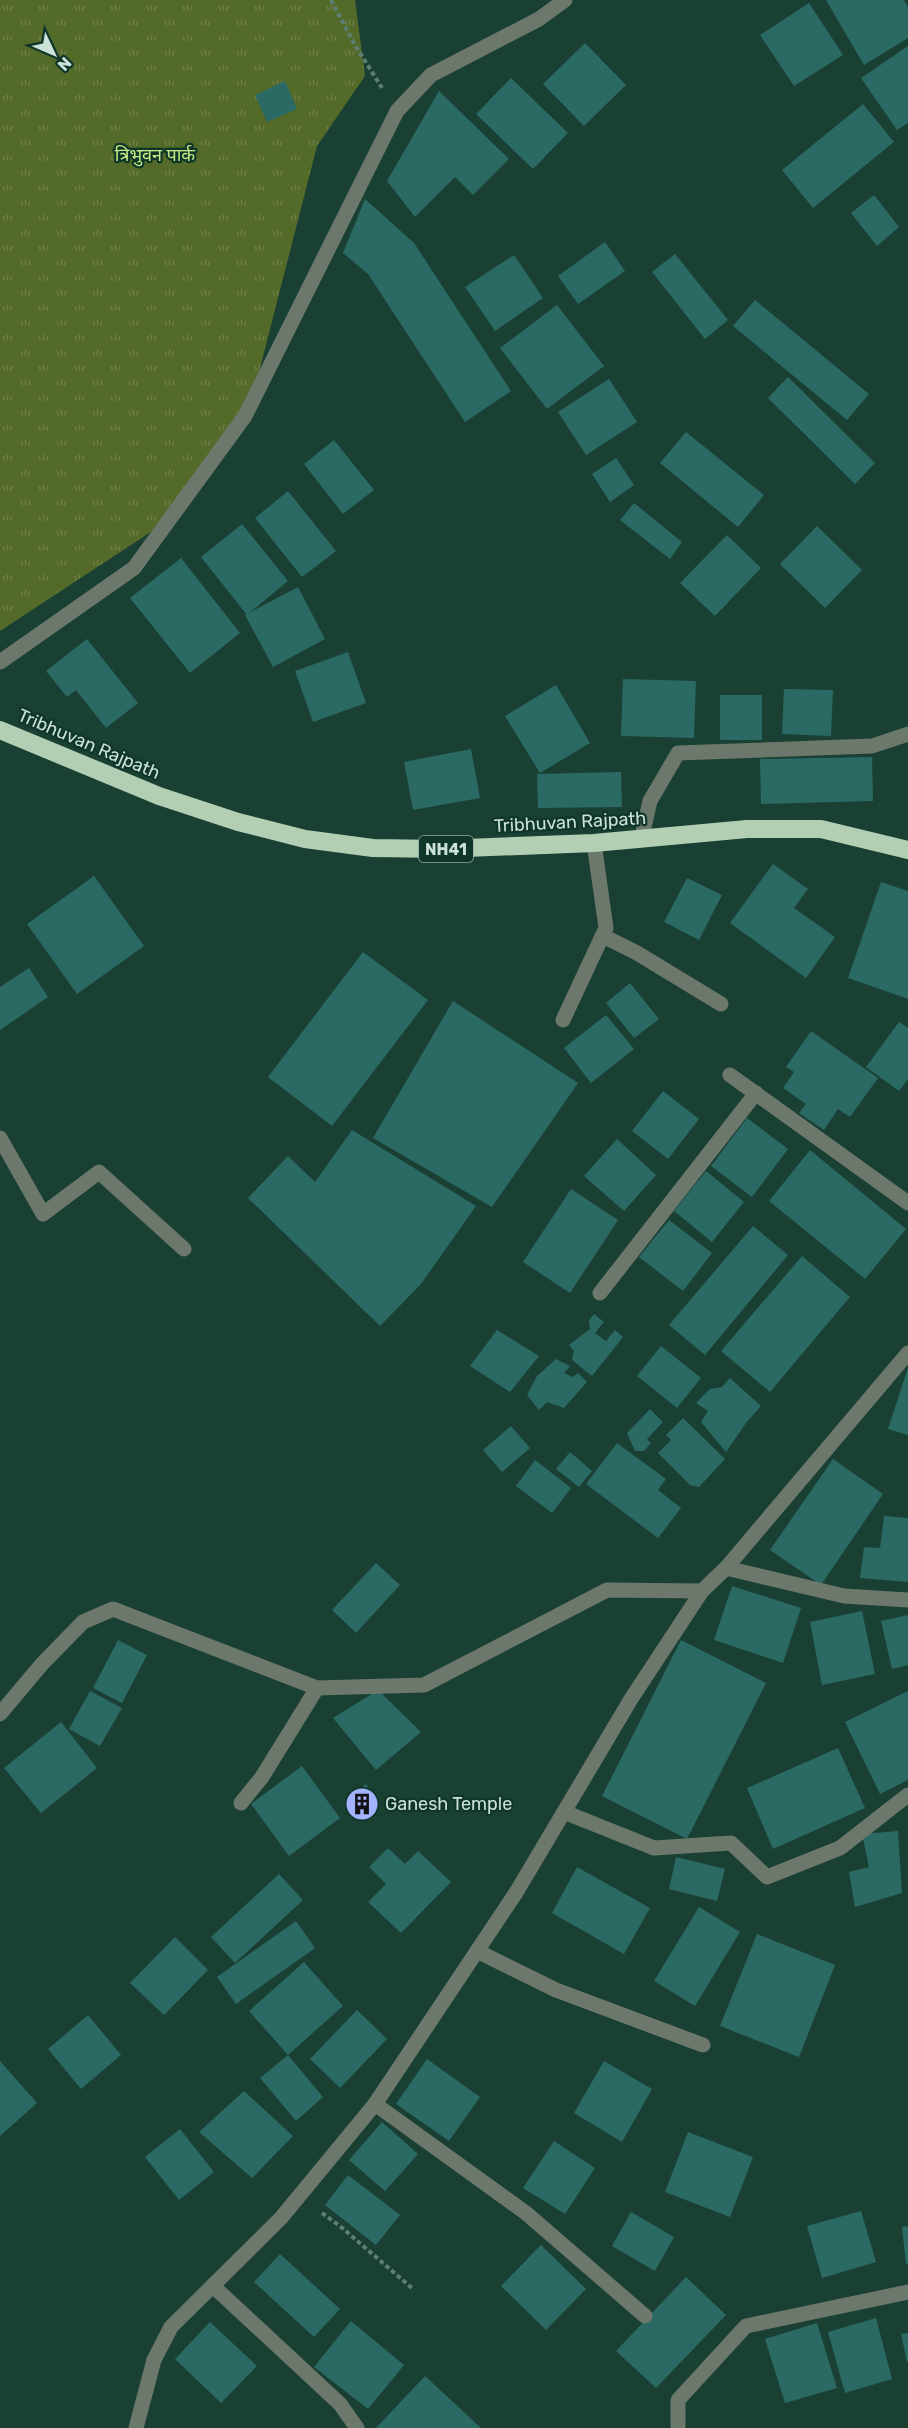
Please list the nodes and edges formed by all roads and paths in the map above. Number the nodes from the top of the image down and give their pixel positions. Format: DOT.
graph roads {
  1 [pos="331,0"];
  2 [pos="565,0"];
  3 [pos="397,111"];
  4 [pos="0,662"];
  5 [pos="0,730"];
  6 [pos="908,734"];
  7 [pos="641,840"];
  8 [pos="594,843"];
  9 [pos="908,850"];
  10 [pos="603,936"];
  11 [pos="721,1004"];
  12 [pos="563,1020"];
  13 [pos="730,1075"];
  14 [pos="756,1093"];
  15 [pos="0,1138"];
  16 [pos="908,1203"];
  17 [pos="184,1249"];
  18 [pos="600,1293"];
  19 [pos="908,1353"];
  20 [pos="726,1568"];
  21 [pos="702,1591"];
  22 [pos="908,1600"];
  23 [pos="317,1688"];
  24 [pos="0,1714"];
  25 [pos="908,1795"];
  26 [pos="241,1803"];
  27 [pos="564,1812"];
  28 [pos="477,1950"];
  29 [pos="702,2045"];
  30 [pos="375,2104"];
  31 [pos="299,2197"];
  32 [pos="213,2286"];
  33 [pos="413,2289"];
  34 [pos="908,2292"];
  35 [pos="645,2316"];
  36 [pos="136,2428"];
  37 [pos="357,2428"];
  38 [pos="678,2428"];
  1 -- 3 [label="path"];
  2 -- 3 [label="street"];
  3 -- 4 [label="street"];
  5 -- 8 [label="highway, Tribhuvan Rajpath / NH41"];
  6 -- 7 [label="street"];
  7 -- 8 [label="highway, Tribhuvan Rajpath / NH41"];
  7 -- 9 [label="highway, Tribhuvan Rajpath / NH41"];
  8 -- 10 [label="street"];
  10 -- 11 [label="street"];
  10 -- 12 [label="street"];
  13 -- 14 [label="street"];
  14 -- 16 [label="street"];
  14 -- 18 [label="street"];
  15 -- 17 [label="street"];
  19 -- 20 [label="street"];
  20 -- 21 [label="street"];
  20 -- 22 [label="street"];
  21 -- 23 [label="street"];
  21 -- 27 [label="street"];
  23 -- 24 [label="street"];
  23 -- 26 [label="street"];
  25 -- 27 [label="street"];
  27 -- 28 [label="street"];
  28 -- 29 [label="street"];
  28 -- 30 [label="street"];
  30 -- 31 [label="street"];
  30 -- 35 [label="street"];
  31 -- 32 [label="street"];
  31 -- 33 [label="path"];
  32 -- 36 [label="street"];
  32 -- 37 [label="street"];
  34 -- 38 [label="street"];
}
